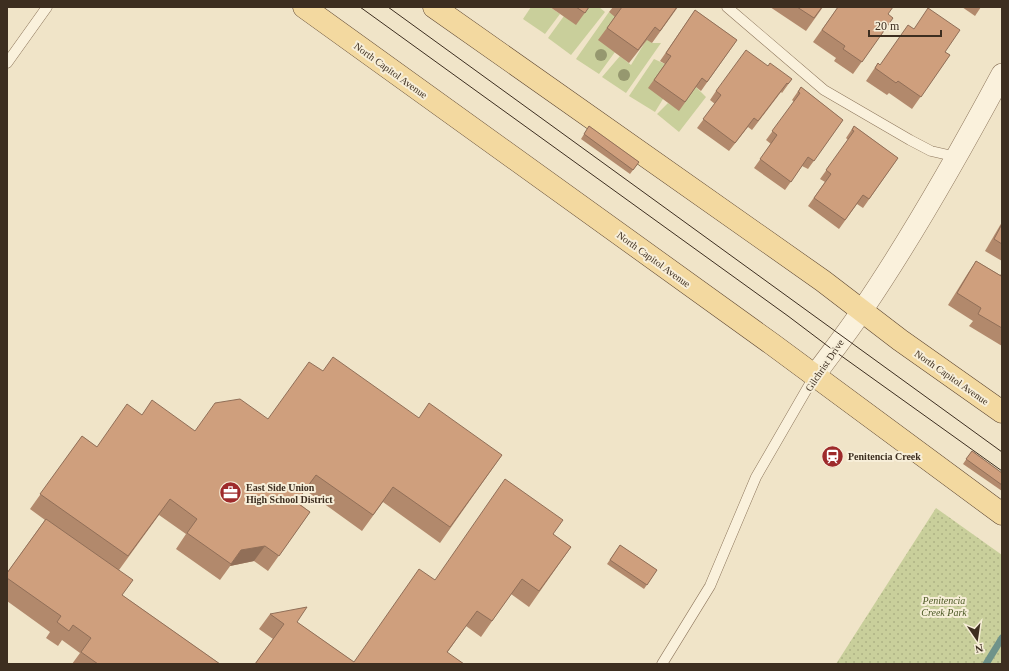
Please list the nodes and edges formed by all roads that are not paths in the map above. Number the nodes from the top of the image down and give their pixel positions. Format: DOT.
graph roads {
  1 [pos="47,7"];
  2 [pos="304,7"];
  3 [pos="434,7"];
  4 [pos="727,7"];
  5 [pos="7,63"];
  6 [pos="1002,74"];
  7 [pos="956,157"];
  8 [pos="863,310"];
  9 [pos="815,375"];
  10 [pos="1002,412"];
  11 [pos="1002,514"];
  12 [pos="662,664"];
  1 -- 5 [label="lane"];
  2 -- 9 [label="main road, North Capitol Avenue"];
  3 -- 8 [label="main road, North Capitol Avenue"];
  4 -- 7 [label="lane"];
  6 -- 7 [label="street, Gilchrist Drive"];
  7 -- 8 [label="street, Gilchrist Drive"];
  8 -- 9 [label="street, Gilchrist Drive"];
  8 -- 10 [label="main road, North Capitol Avenue"];
  9 -- 11 [label="main road, North Capitol Avenue"];
  9 -- 12 [label="lane, Gilchrist Drive"];
}
